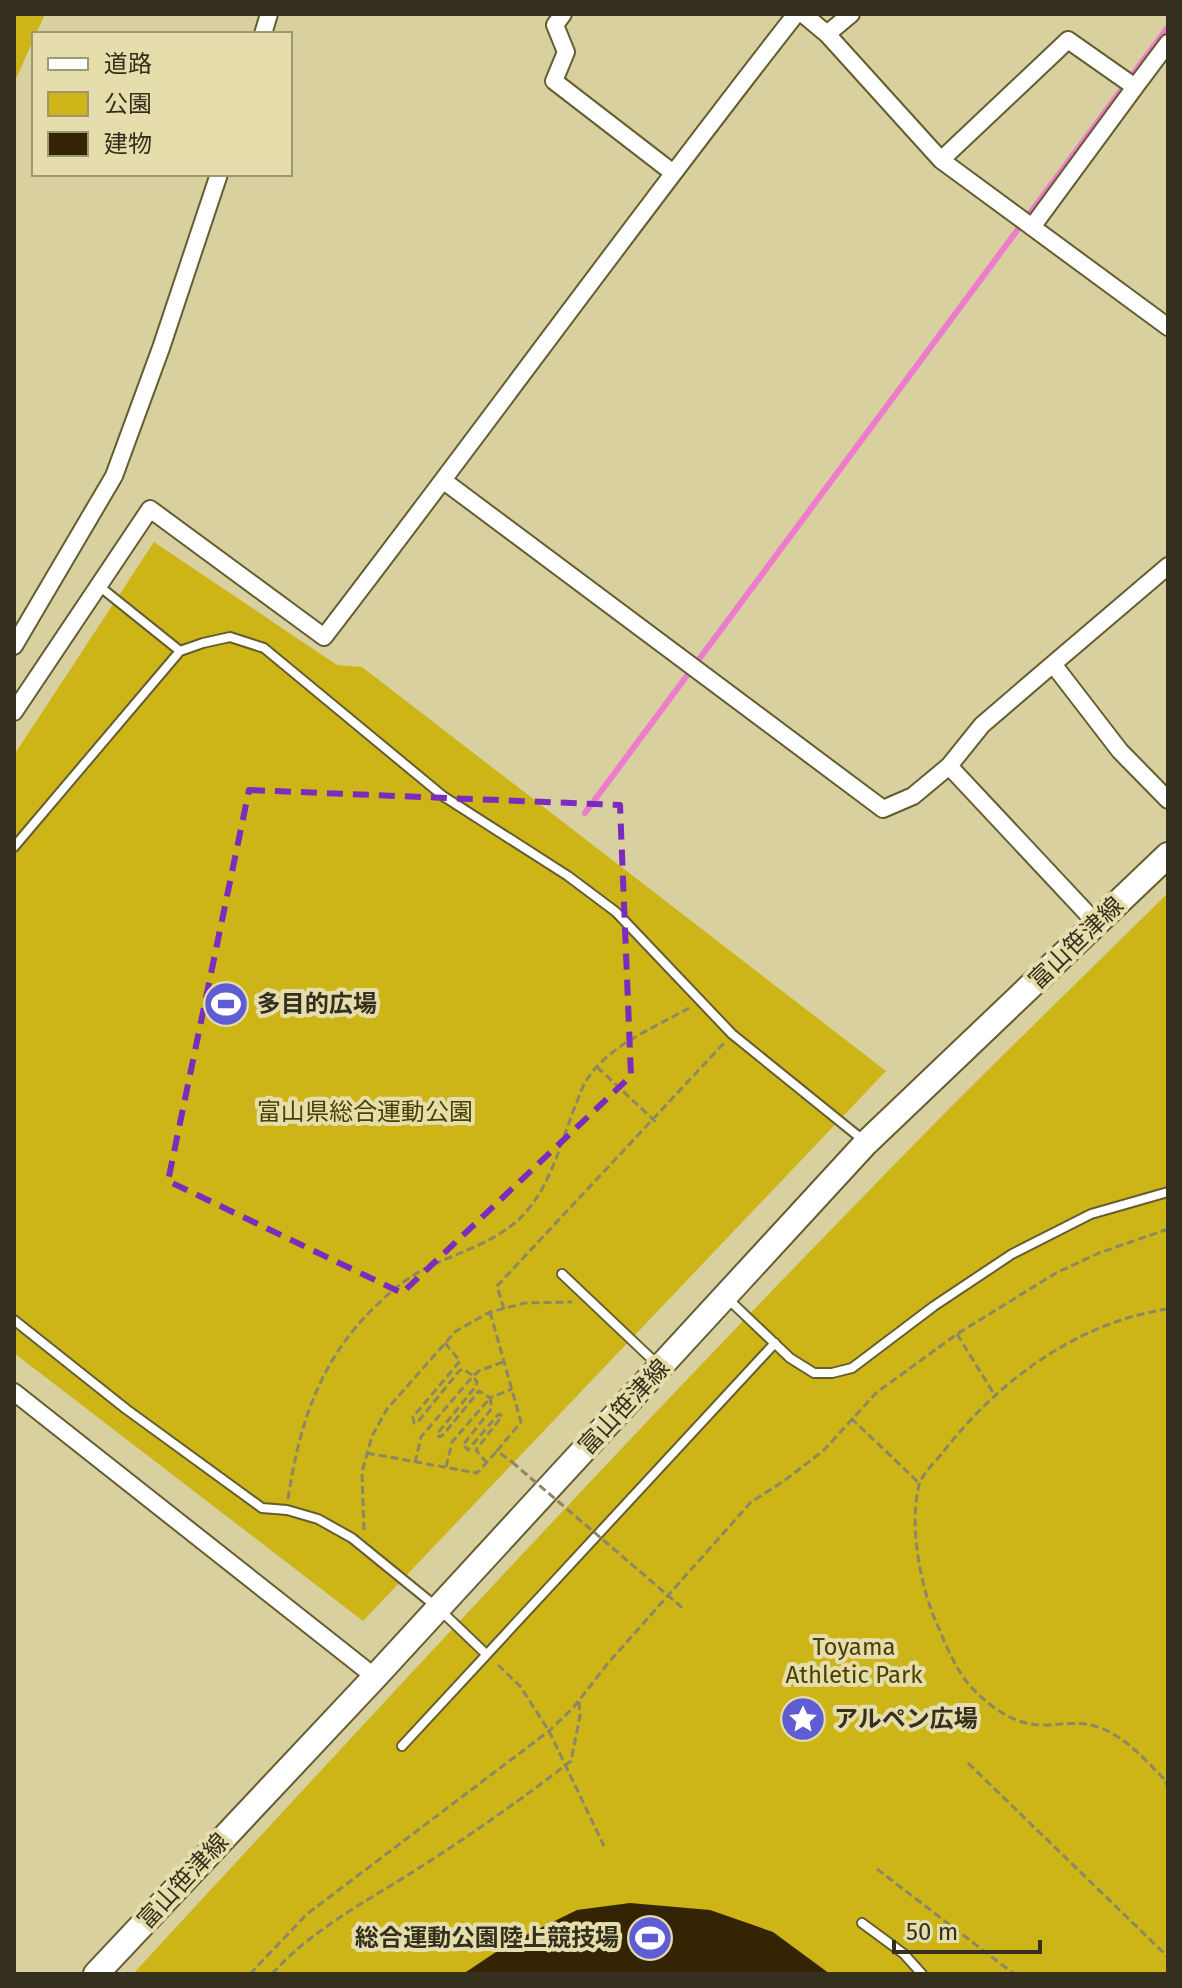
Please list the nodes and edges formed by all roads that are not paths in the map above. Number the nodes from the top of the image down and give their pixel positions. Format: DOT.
graph roads {
  1 [pos="563,14"];
  2 [pos="796,14"];
  3 [pos="803,14"];
  4 [pos="851,14"];
  5 [pos="827,34"];
  6 [pos="1168,43"];
  7 [pos="1131,84"];
  8 [pos="941,160"];
  9 [pos="672,172"];
  10 [pos="218,176"];
  11 [pos="1028,224"];
  12 [pos="1168,327"];
  13 [pos="444,481"];
  14 [pos="1168,566"];
  15 [pos="99,586"];
  16 [pos="14,646"];
  17 [pos="180,651"];
  18 [pos="1053,664"];
  19 [pos="14,712"];
  20 [pos="949,766"];
  21 [pos="1168,800"];
  22 [pos="14,847"];
  23 [pos="1168,855"];
  24 [pos="1096,923"];
  25 [pos="866,1143"];
  26 [pos="1168,1192"];
  27 [pos="562,1274"];
  28 [pos="725,1296"];
  29 [pos="14,1320"];
  30 [pos="775,1343"];
  31 [pos="660,1367"];
  32 [pos="14,1392"];
  33 [pos="438,1608"];
  34 [pos="486,1654"];
  35 [pos="375,1677"];
  36 [pos="402,1746"];
  37 [pos="862,1923"];
  38 [pos="96,1974"];
  39 [pos="922,1974"];
  1 -- 9 [label="street"];
  2 -- 9 [label="street"];
  3 -- 5 [label="street"];
  4 -- 5 [label="street"];
  5 -- 8 [label="street"];
  6 -- 7 [label="street"];
  7 -- 8 [label="street"];
  7 -- 11 [label="street"];
  8 -- 11 [label="street"];
  9 -- 13 [label="street"];
  10 -- 16 [label="street"];
  11 -- 12 [label="street"];
  13 -- 15 [label="street"];
  13 -- 20 [label="street"];
  14 -- 18 [label="street"];
  15 -- 17 [label="lane"];
  15 -- 19 [label="street"];
  17 -- 22 [label="lane"];
  17 -- 25 [label="lane"];
  18 -- 20 [label="street"];
  18 -- 21 [label="street"];
  20 -- 24 [label="street"];
  23 -- 24 [label="main road, 富山笹津線"];
  24 -- 25 [label="main road, 富山笹津線"];
  25 -- 28 [label="main road, 富山笹津線"];
  26 -- 30 [label="lane"];
  27 -- 31 [label="lane"];
  28 -- 30 [label="lane"];
  28 -- 31 [label="main road, 富山笹津線"];
  29 -- 33 [label="lane"];
  30 -- 34 [label="lane"];
  31 -- 33 [label="main road, 富山笹津線"];
  32 -- 35 [label="street"];
  33 -- 34 [label="lane"];
  33 -- 35 [label="main road, 富山笹津線"];
  34 -- 36 [label="lane"];
  35 -- 38 [label="main road, 富山笹津線"];
  37 -- 39 [label="lane"];
}
